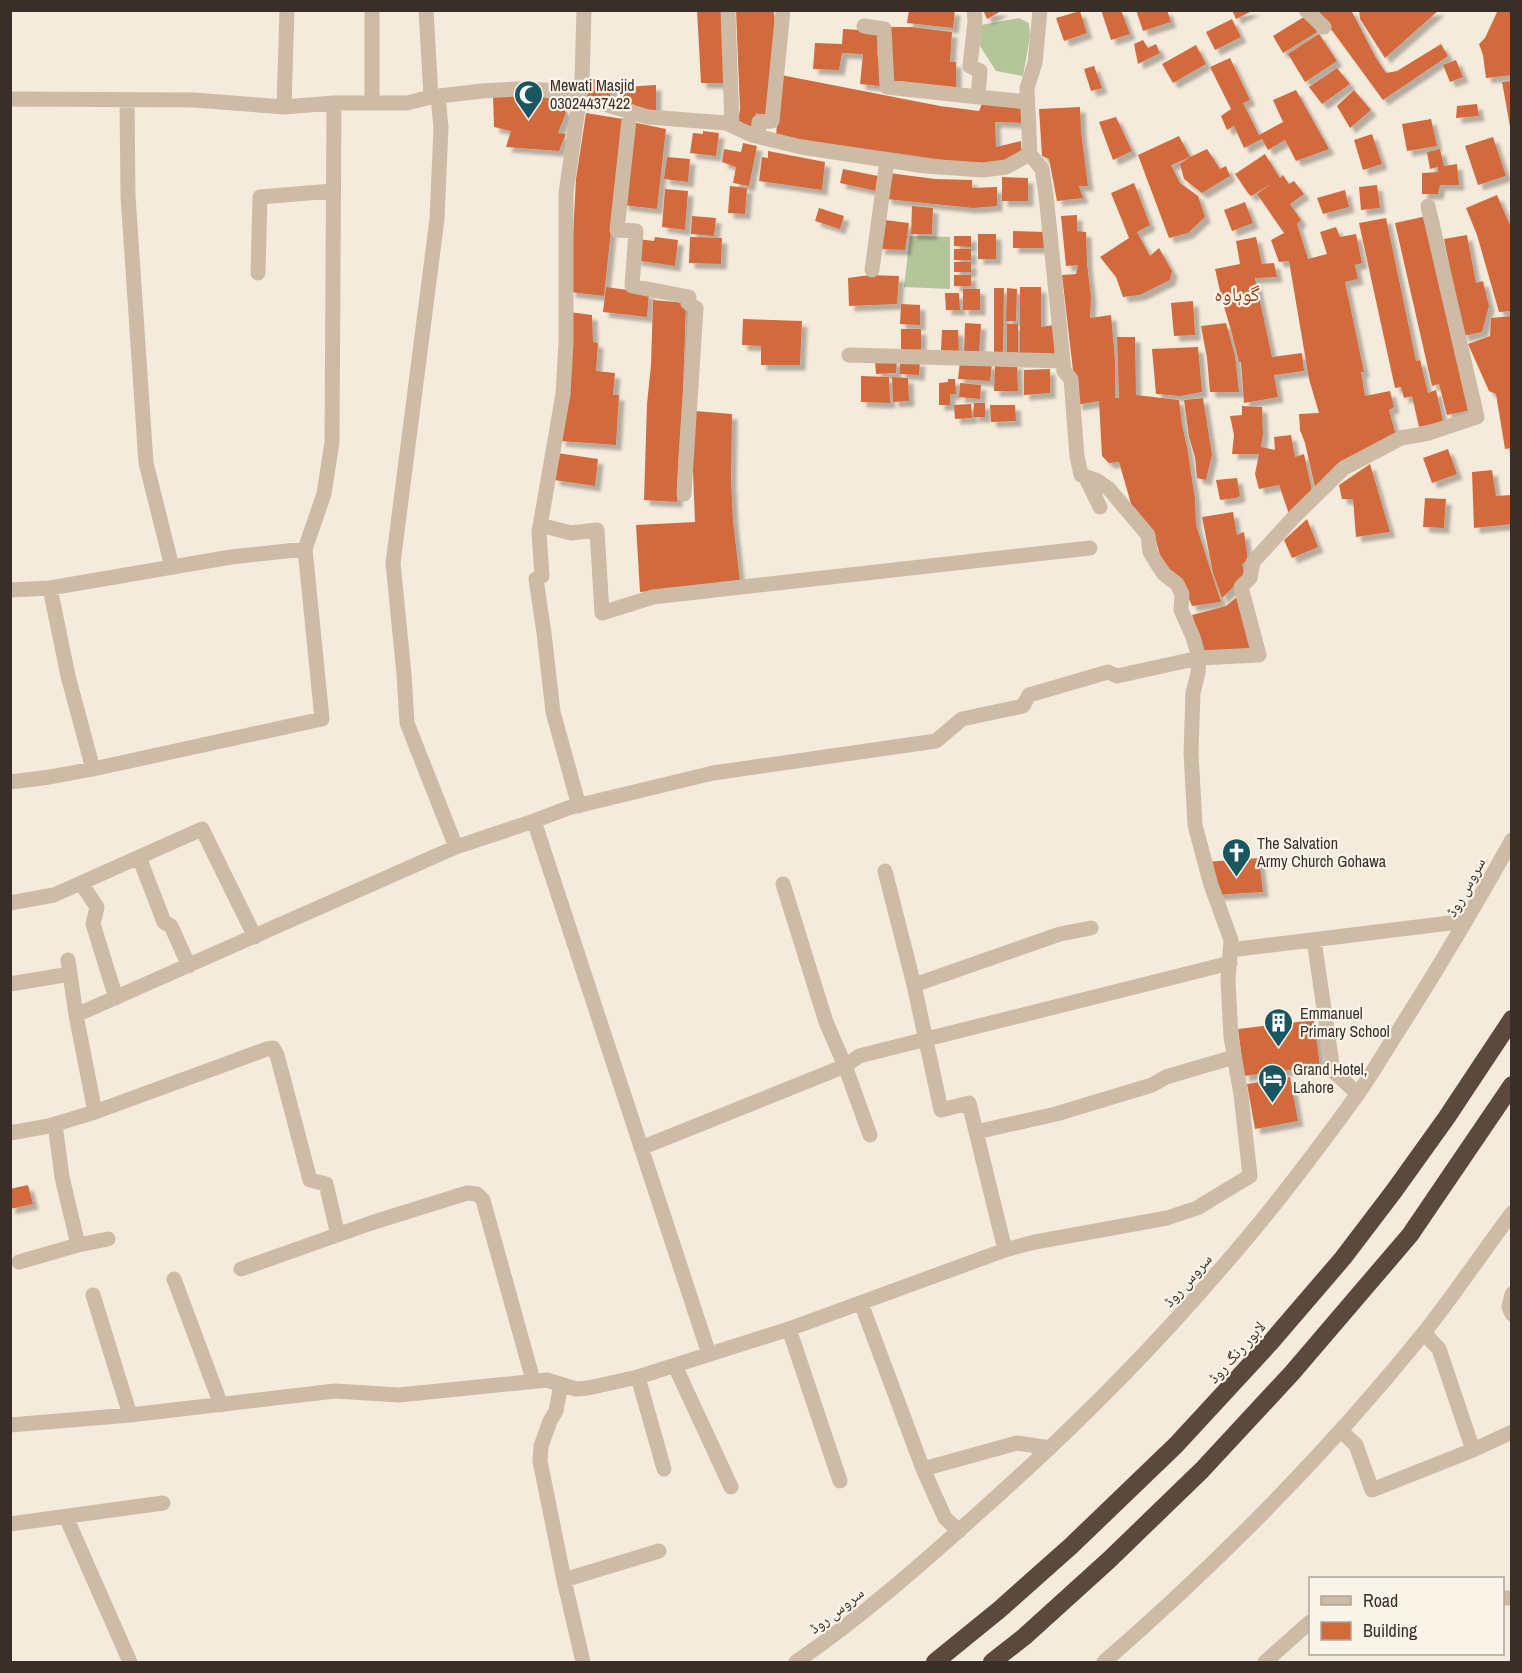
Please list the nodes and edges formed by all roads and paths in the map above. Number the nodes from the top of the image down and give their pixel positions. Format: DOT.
graph roads {
  1 [pos="287,10"];
  2 [pos="372,10"];
  3 [pos="426,10"];
  4 [pos="584,10"];
  5 [pos="728,10"];
  6 [pos="783,10"];
  7 [pos="974,10"];
  8 [pos="1040,10"];
  9 [pos="1306,10"];
  10 [pos="864,26"];
  11 [pos="1324,27"];
  12 [pos="435,97"];
  13 [pos="978,97"];
  14 [pos="10,99"];
  15 [pos="580,99"];
  16 [pos="127,100"];
  17 [pos="372,102"];
  18 [pos="1028,102"];
  19 [pos="334,103"];
  20 [pos="284,107"];
  21 [pos="630,111"];
  22 [pos="732,126"];
  23 [pos="758,136"];
  24 [pos="1030,154"];
  25 [pos="886,160"];
  26 [pos="332,191"];
  27 [pos="1428,206"];
  28 [pos="872,270"];
  29 [pos="258,273"];
  30 [pos="849,355"];
  31 [pos="1063,361"];
  32 [pos="1085,477"];
  33 [pos="684,494"];
  34 [pos="1100,507"];
  35 [pos="540,525"];
  36 [pos="1090,548"];
  37 [pos="305,549"];
  38 [pos="172,567"];
  39 [pos="50,588"];
  40 [pos="10,590"];
  41 [pos="1199,658"];
  42 [pos="93,769"];
  43 [pos="10,782"];
  44 [pos="579,806"];
  45 [pos="534,821"];
  46 [pos="1512,840"];
  47 [pos="456,847"];
  48 [pos="139,857"];
  49 [pos="885,871"];
  50 [pos="81,883"];
  51 [pos="783,884"];
  52 [pos="10,903"];
  53 [pos="1466,921"];
  54 [pos="1091,928"];
  55 [pos="255,937"];
  56 [pos="1314,940"];
  57 [pos="1230,957"];
  58 [pos="189,966"];
  59 [pos="10,984"];
  60 [pos="914,985"];
  61 [pos="116,998"];
  62 [pos="76,1015"];
  63 [pos="1512,1019"];
  64 [pos="925,1039"];
  65 [pos="1234,1057"];
  66 [pos="845,1066"];
  67 [pos="1512,1085"];
  68 [pos="1358,1094"];
  69 [pos="95,1112"];
  70 [pos="55,1124"];
  71 [pos="976,1132"];
  72 [pos="10,1133"];
  73 [pos="870,1135"];
  74 [pos="641,1148"];
  75 [pos="1512,1213"];
  76 [pos="338,1235"];
  77 [pos="108,1239"];
  78 [pos="78,1245"];
  79 [pos="1005,1250"];
  80 [pos="19,1262"];
  81 [pos="241,1269"];
  82 [pos="174,1279"];
  83 [pos="1512,1294"];
  84 [pos="93,1295"];
  85 [pos="861,1303"];
  86 [pos="1512,1314"];
  87 [pos="789,1329"];
  88 [pos="1424,1333"];
  89 [pos="709,1354"];
  90 [pos="675,1366"];
  91 [pos="638,1377"];
  92 [pos="533,1380"];
  93 [pos="561,1384"];
  94 [pos="221,1405"];
  95 [pos="130,1415"];
  96 [pos="10,1425"];
  97 [pos="1341,1431"];
  98 [pos="1512,1432"];
  99 [pos="1050,1448"];
  100 [pos="1473,1450"];
  101 [pos="664,1469"];
  102 [pos="923,1469"];
  103 [pos="840,1481"];
  104 [pos="731,1487"];
  105 [pos="162,1503"];
  106 [pos="66,1517"];
  107 [pos="10,1524"];
  108 [pos="959,1531"];
  109 [pos="659,1551"];
  110 [pos="564,1580"];
  111 [pos="1309,1624"];
  112 [pos="130,1662"];
  113 [pos="583,1662"];
  114 [pos="796,1662"];
  115 [pos="936,1662"];
  116 [pos="992,1662"];
  117 [pos="1104,1662"];
  118 [pos="1265,1662"];
  1 -- 20 [label="street"];
  2 -- 17 [label="street"];
  3 -- 12 [label="street"];
  4 -- 15 [label="street"];
  5 -- 22 [label="street"];
  6 -- 23 [label="street"];
  7 -- 13 [label="street"];
  8 -- 18 [label="street"];
  9 -- 11 [label="street"];
  10 -- 13 [label="street"];
  12 -- 15 [label="street"];
  12 -- 17 [label="street"];
  12 -- 47 [label="street"];
  13 -- 18 [label="street"];
  14 -- 16 [label="street"];
  15 -- 21 [label="street"];
  15 -- 35 [label="street"];
  16 -- 20 [label="street"];
  16 -- 38 [label="street"];
  17 -- 19 [label="street"];
  18 -- 24 [label="street"];
  19 -- 20 [label="street"];
  19 -- 26 [label="street"];
  21 -- 22 [label="street"];
  21 -- 33 [label="street"];
  22 -- 23 [label="street"];
  23 -- 25 [label="street"];
  24 -- 25 [label="street"];
  24 -- 31 [label="street"];
  25 -- 28 [label="street"];
  26 -- 29 [label="street"];
  26 -- 37 [label="street"];
  27 -- 41 [label="street"];
  30 -- 31 [label="street"];
  31 -- 32 [label="street"];
  32 -- 34 [label="street"];
  32 -- 41 [label="street"];
  35 -- 36 [label="street"];
  35 -- 44 [label="street"];
  37 -- 38 [label="street"];
  37 -- 42 [label="street"];
  38 -- 39 [label="street"];
  39 -- 40 [label="street"];
  39 -- 42 [label="street"];
  41 -- 44 [label="street"];
  41 -- 57 [label="street"];
  42 -- 43 [label="street"];
  44 -- 45 [label="street"];
  45 -- 47 [label="street"];
  45 -- 74 [label="street"];
  46 -- 53 [label="street, سروس روڈ"];
  47 -- 55 [label="street"];
  48 -- 50 [label="street"];
  48 -- 55 [label="street"];
  48 -- 58 [label="street"];
  49 -- 60 [label="street"];
  50 -- 52 [label="street"];
  50 -- 61 [label="street"];
  51 -- 66 [label="street"];
  53 -- 56 [label="street"];
  53 -- 68 [label="street, سروس روڈ"];
  54 -- 60 [label="street"];
  55 -- 58 [label="street"];
  56 -- 57 [label="street"];
  56 -- 68 [label="street"];
  57 -- 64 [label="street"];
  57 -- 65 [label="street"];
  58 -- 61 [label="street"];
  59 -- 62 [label="street"];
  60 -- 64 [label="street"];
  61 -- 62 [label="street"];
  62 -- 69 [label="street"];
  63 -- 115 [label="highway, لاہور رنگ روڈ"];
  64 -- 66 [label="street"];
  64 -- 71 [label="street"];
  65 -- 71 [label="street"];
  65 -- 79 [label="street"];
  66 -- 73 [label="street"];
  66 -- 74 [label="street"];
  67 -- 116 [label="highway"];
  68 -- 99 [label="street, سروس روڈ"];
  69 -- 70 [label="street"];
  69 -- 76 [label="street"];
  70 -- 72 [label="street"];
  70 -- 78 [label="street"];
  71 -- 79 [label="street"];
  74 -- 89 [label="street"];
  75 -- 88 [label="street"];
  76 -- 81 [label="street"];
  76 -- 92 [label="street"];
  77 -- 78 [label="street"];
  78 -- 80 [label="street"];
  79 -- 85 [label="street"];
  82 -- 94 [label="street"];
  83 -- 86 [label="street"];
  84 -- 95 [label="street"];
  85 -- 87 [label="street"];
  85 -- 102 [label="street"];
  87 -- 89 [label="street"];
  87 -- 103 [label="street"];
  88 -- 97 [label="street"];
  88 -- 100 [label="street"];
  89 -- 90 [label="street"];
  90 -- 91 [label="street"];
  90 -- 104 [label="street"];
  91 -- 93 [label="street"];
  91 -- 101 [label="street"];
  92 -- 93 [label="street"];
  92 -- 94 [label="street"];
  93 -- 110 [label="street"];
  94 -- 95 [label="street"];
  95 -- 96 [label="street"];
  97 -- 100 [label="street"];
  97 -- 117 [label="street"];
  98 -- 100 [label="street"];
  99 -- 102 [label="street"];
  99 -- 108 [label="street, سروس روڈ"];
  102 -- 108 [label="street"];
  105 -- 106 [label="street"];
  106 -- 107 [label="street"];
  106 -- 112 [label="street"];
  108 -- 114 [label="street, سروس روڈ"];
  109 -- 110 [label="street"];
  110 -- 113 [label="street"];
  111 -- 118 [label="street"];
}
